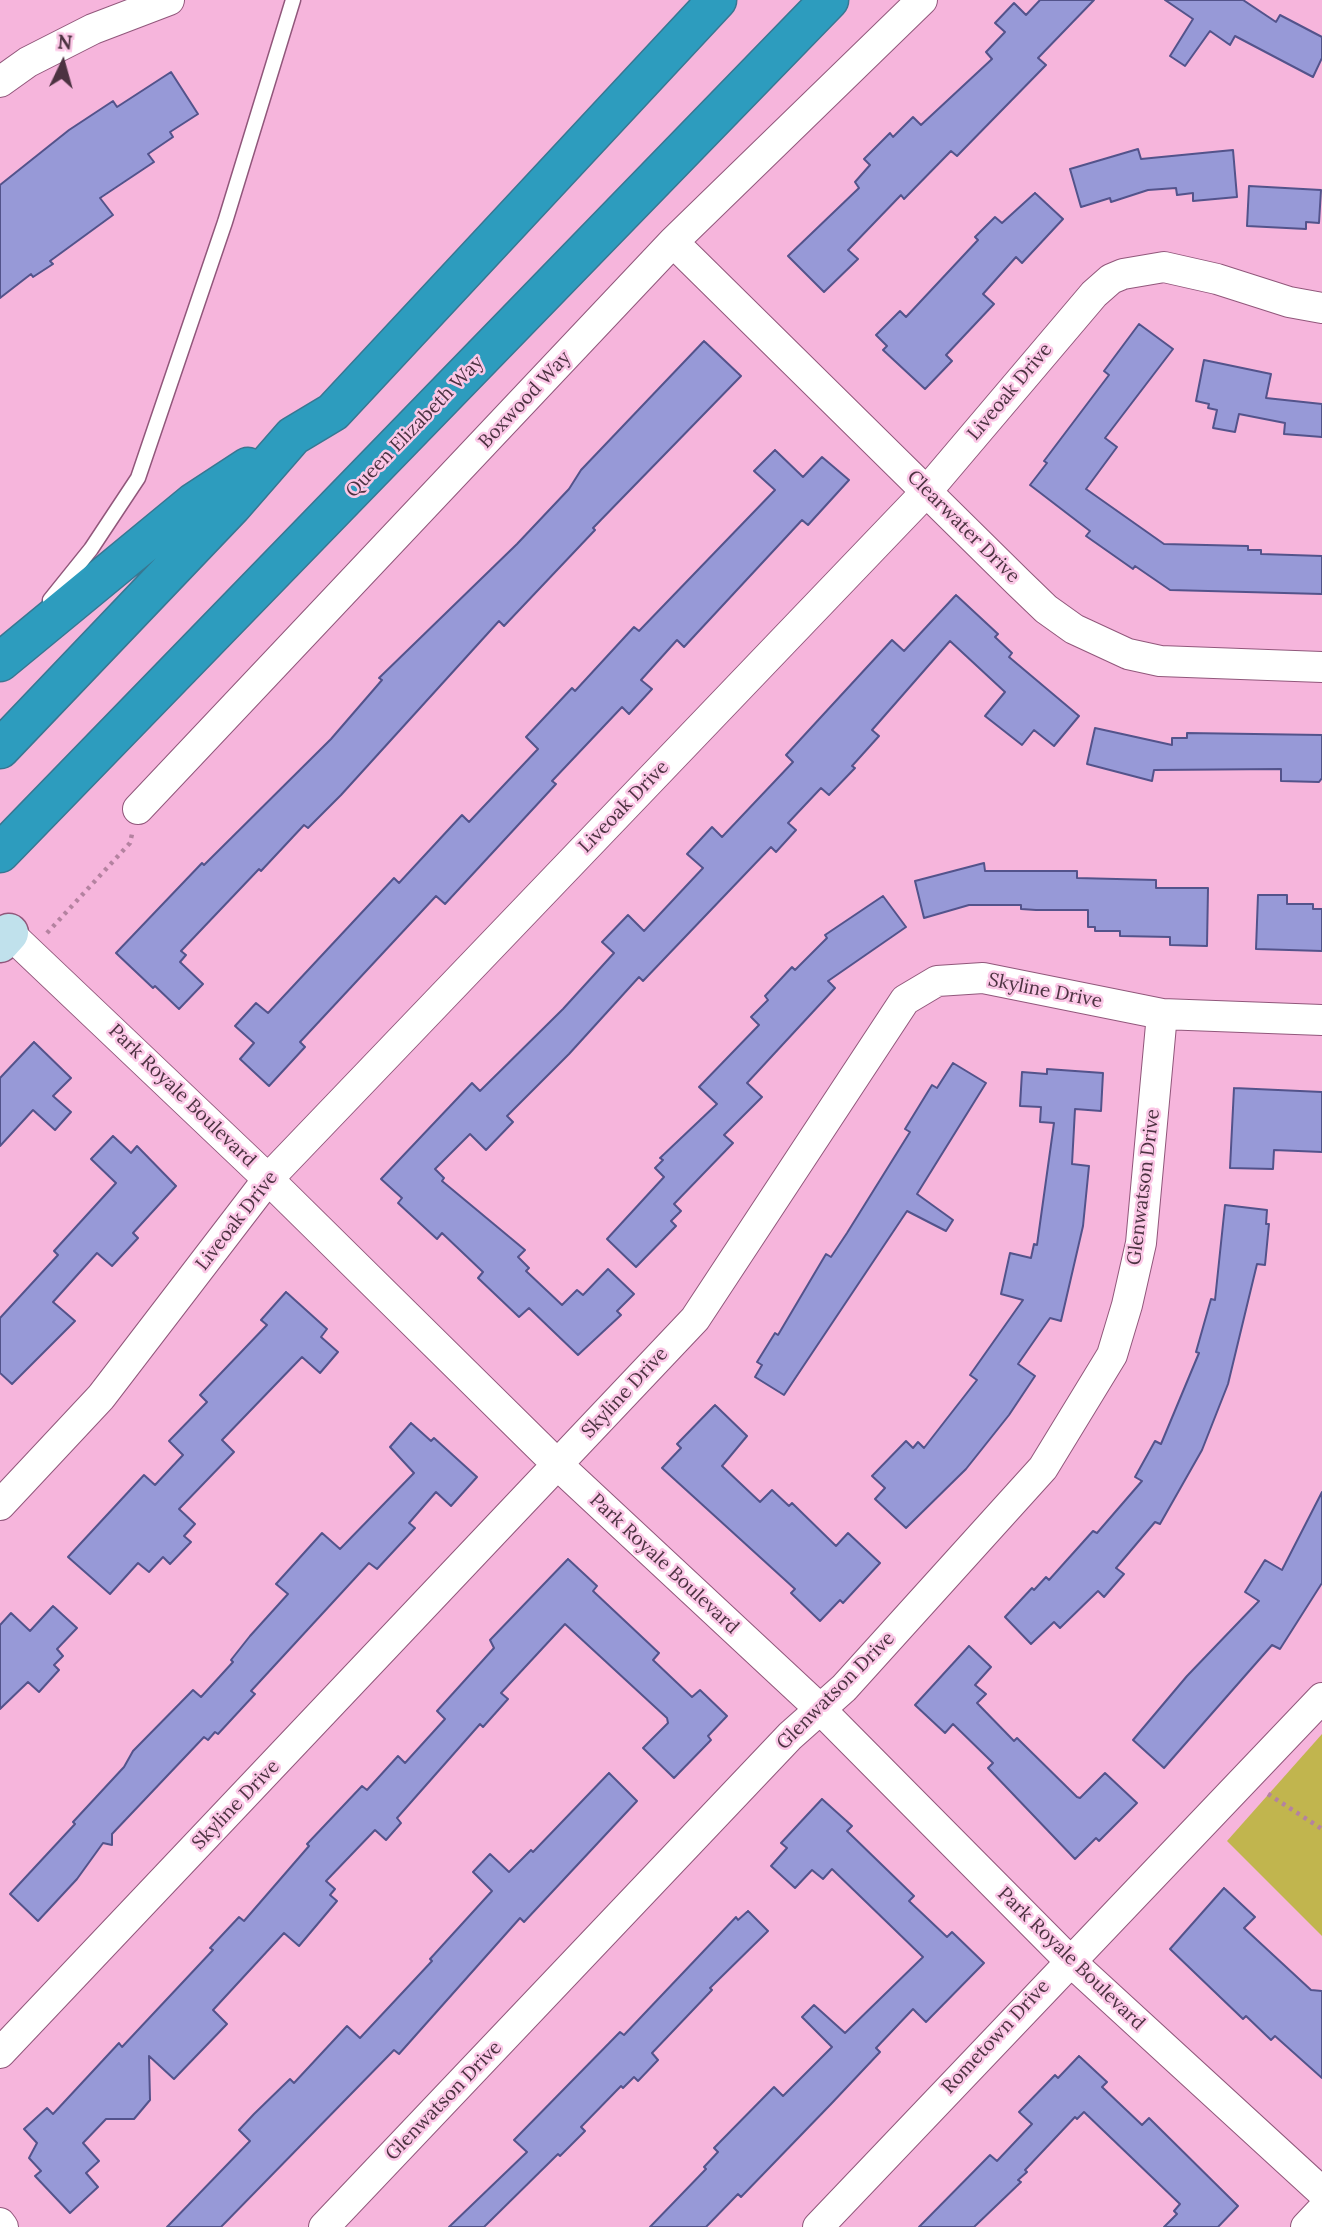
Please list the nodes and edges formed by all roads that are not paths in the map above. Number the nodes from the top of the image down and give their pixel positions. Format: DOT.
graph roads {
  1 [pos="169,0"];
  2 [pos="293,0"];
  3 [pos="717,0"];
  4 [pos="829,0"];
  5 [pos="922,0"];
  6 [pos="0,82"];
  7 [pos="673,242"];
  8 [pos="1322,308"];
  9 [pos="293,436"];
  10 [pos="927,491"];
  11 [pos="5,657"];
  12 [pos="1322,667"];
  13 [pos="0,749"];
  14 [pos="138,810"];
  15 [pos="0,853"];
  16 [pos="13,943"];
  17 [pos="1162,1014"];
  18 [pos="1322,1020"];
  19 [pos="268,1179"];
  20 [pos="558,1465"];
  21 [pos="0,1505"];
  22 [pos="1322,1698"];
  23 [pos="820,1709"];
  24 [pos="1069,1960"];
  25 [pos="0,2053"];
  26 [pos="1322,2192"];
  27 [pos="1322,2210"];
  28 [pos="324,2227"];
  29 [pos="818,2227"];
  30 [pos="1306,2227"];
  1 -- 6 [label="street"];
  2 -- 11 [label="lane"];
  3 -- 9 [label="highway"];
  4 -- 15 [label="highway, Queen Elizabeth Way"];
  5 -- 7 [label="street, Boxwood Way"];
  7 -- 10 [label="street, Clearwater Drive"];
  7 -- 14 [label="street, Boxwood Way"];
  8 -- 10 [label="street, Liveoak Drive"];
  9 -- 11 [label="highway"];
  9 -- 13 [label="highway"];
  10 -- 12 [label="street, Clearwater Drive"];
  10 -- 19 [label="street, Liveoak Drive"];
  16 -- 19 [label="street, Park Royale Boulevard"];
  17 -- 18 [label="street, Skyline Drive"];
  17 -- 20 [label="street, Skyline Drive"];
  17 -- 23 [label="street, Glenwatson Drive"];
  19 -- 20 [label="street, Park Royale Boulevard"];
  19 -- 21 [label="street, Liveoak Drive"];
  20 -- 23 [label="street, Park Royale Boulevard"];
  20 -- 25 [label="street, Skyline Drive"];
  22 -- 24 [label="street, Rometown Drive"];
  23 -- 24 [label="street, Park Royale Boulevard"];
  23 -- 28 [label="street, Glenwatson Drive"];
  24 -- 26 [label="street, Park Royale Boulevard"];
  24 -- 29 [label="street, Rometown Drive"];
  27 -- 30 [label="street"];
}
